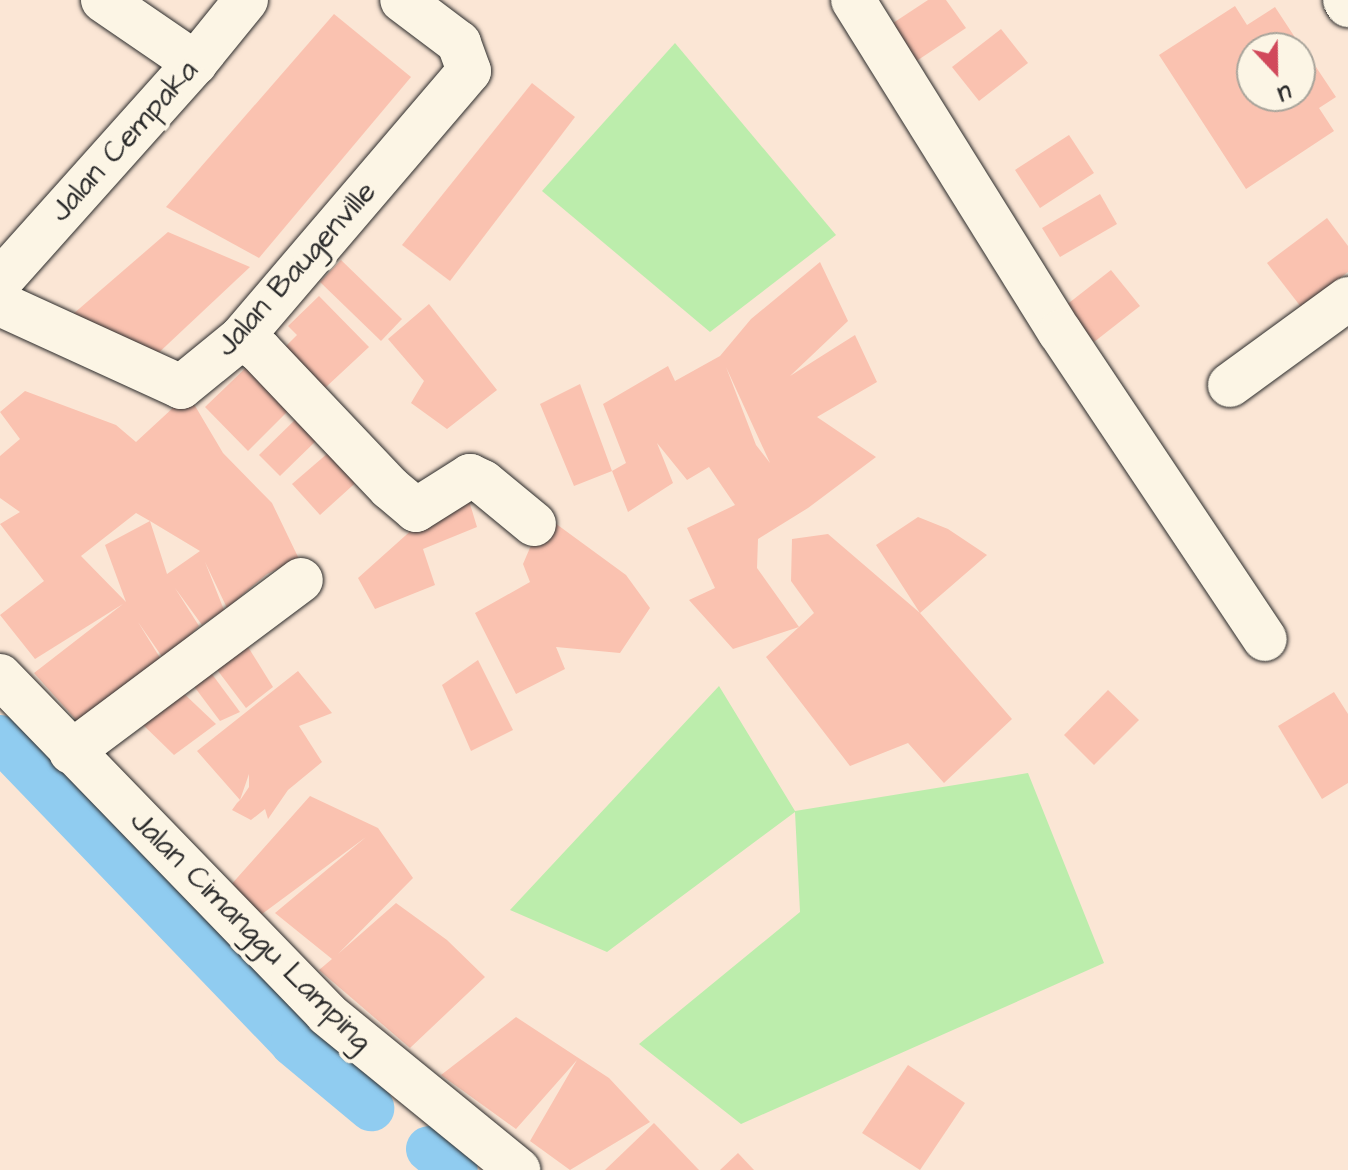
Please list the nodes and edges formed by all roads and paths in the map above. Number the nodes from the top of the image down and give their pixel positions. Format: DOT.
graph roads {
  1 [pos="103,0"];
  2 [pos="246,0"];
  3 [pos="402,0"];
  4 [pos="853,0"];
  5 [pos="1345,0"];
  6 [pos="1348,5"];
  7 [pos="195,63"];
  8 [pos="0,281"];
  9 [pos="1348,299"];
  10 [pos="0,304"];
  11 [pos="241,338"];
  12 [pos="1230,385"];
  13 [pos="534,524"];
  14 [pos="301,580"];
  15 [pos="1265,639"];
  16 [pos="0,676"];
  17 [pos="71,752"];
  18 [pos="518,1170"];
  1 -- 7 [label="street"];
  2 -- 7 [label="street, Jalan Cempaka"];
  3 -- 11 [label="street, Jalan Baugenville"];
  4 -- 15 [label="street"];
  5 -- 6 [label="street"];
  7 -- 8 [label="street, Jalan Cempaka"];
  9 -- 12 [label="street"];
  10 -- 11 [label="street, Jalan Baugenville"];
  11 -- 13 [label="street"];
  14 -- 17 [label="street"];
  16 -- 17 [label="street, Jalan Cimanggu Lamping"];
  17 -- 18 [label="street, Jalan Cimanggu Lamping"];
}
